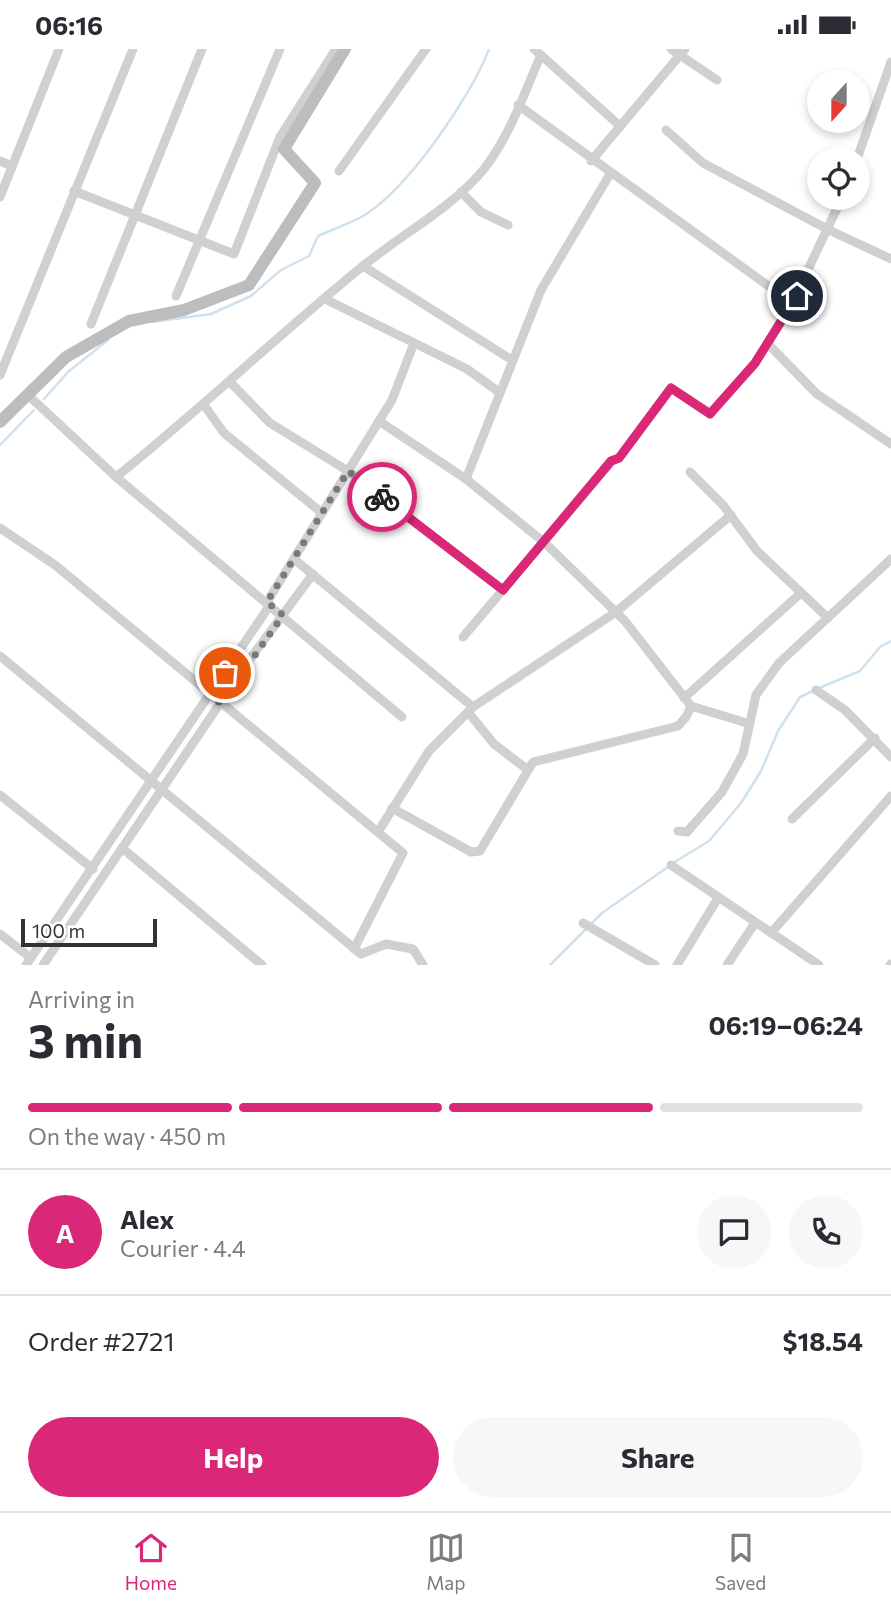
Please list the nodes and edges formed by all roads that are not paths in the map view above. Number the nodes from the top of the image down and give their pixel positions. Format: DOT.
graph roads {
  1 [pos="59,49"];
  2 [pos="133,49"];
  3 [pos="202,49"];
  4 [pos="280,49"];
  5 [pos="336,49"];
  6 [pos="345,49"];
  7 [pos="426,49"];
  8 [pos="671,49"];
  9 [pos="538,52"];
  10 [pos="682,52"];
  11 [pos="891,62"];
  12 [pos="717,80"];
  13 [pos="518,105"];
  14 [pos="620,125"];
  15 [pos="666,131"];
  16 [pos="861,147"];
  17 [pos="0,161"];
  18 [pos="591,161"];
  19 [pos="12,166"];
  20 [pos="339,171"];
  21 [pos="610,174"];
  22 [pos="75,191"];
  23 [pos="461,192"];
  24 [pos="0,197"];
  25 [pos="837,210"];
  26 [pos="136,216"];
  27 [pos="508,225"];
  28 [pos="829,230"];
  29 [pos="198,241"];
  30 [pos="891,258"];
  31 [pos="363,266"];
  32 [pos="176,296"];
  33 [pos="325,299"];
  34 [pos="792,303"];
  35 [pos="91,324"];
  36 [pos="414,343"];
  37 [pos="767,343"];
  38 [pos="512,360"];
  39 [pos="0,375"];
  40 [pos="230,382"];
  41 [pos="499,393"];
  42 [pos="28,395"];
  43 [pos="204,405"];
  44 [pos="380,421"];
  45 [pos="0,422"];
  46 [pos="891,444"];
  47 [pos="348,471"];
  48 [pos="690,472"];
  49 [pos="116,477"];
  50 [pos="466,479"];
  51 [pos="322,513"];
  52 [pos="730,516"];
  53 [pos="0,528"];
  54 [pos="545,543"];
  55 [pos="294,559"];
  56 [pos="891,559"];
  57 [pos="313,575"];
  58 [pos="503,590"];
  59 [pos="801,593"];
  60 [pos="269,603"];
  61 [pos="616,612"];
  62 [pos="283,615"];
  63 [pos="828,618"];
  64 [pos="463,637"];
  65 [pos="0,656"];
  66 [pos="816,691"];
  67 [pos="210,694"];
  68 [pos="687,702"];
  69 [pos="221,704"];
  70 [pos="471,709"];
  71 [pos="402,717"];
  72 [pos="750,724"];
  73 [pos="875,738"];
  74 [pos="891,757"];
  75 [pos="528,770"];
  76 [pos="151,781"];
  77 [pos="162,790"];
  78 [pos="0,795"];
  79 [pos="891,796"];
  80 [pos="392,808"];
  81 [pos="792,819"];
  82 [pos="678,831"];
  83 [pos="378,832"];
  84 [pos="122,848"];
  85 [pos="671,865"];
  86 [pos="93,869"];
  87 [pos="718,898"];
  88 [pos="583,923"];
  89 [pos="755,923"];
  90 [pos="771,933"];
  91 [pos="0,935"];
  92 [pos="354,949"];
  93 [pos="29,962"];
  94 [pos="43,965"];
  95 [pos="262,965"];
  96 [pos="423,965"];
  97 [pos="655,965"];
  98 [pos="677,965"];
  99 [pos="727,965"];
  100 [pos="819,965"];
  1 -- 19 [label="street"];
  2 -- 22 [label="street"];
  3 -- 26 [label="street"];
  4 -- 29 [label="street"];
  5 -- 29 [label="street"];
  6 -- 42 [label="street"];
  7 -- 20 [label="street"];
  8 -- 10 [label="street"];
  9 -- 13 [label="street"];
  9 -- 14 [label="street"];
  10 -- 12 [label="street"];
  10 -- 14 [label="street"];
  11 -- 16 [label="street"];
  13 -- 18 [label="street"];
  13 -- 23 [label="street"];
  14 -- 18 [label="street"];
  15 -- 28 [label="street"];
  17 -- 19 [label="street"];
  18 -- 21 [label="street"];
  19 -- 24 [label="street"];
  21 -- 34 [label="street"];
  21 -- 38 [label="street"];
  22 -- 26 [label="street"];
  22 -- 39 [label="street"];
  23 -- 27 [label="street"];
  23 -- 31 [label="street"];
  25 -- 28 [label="street"];
  26 -- 29 [label="street"];
  26 -- 35 [label="street"];
  28 -- 30 [label="street"];
  28 -- 34 [label="street"];
  29 -- 32 [label="street"];
  31 -- 33 [label="street"];
  31 -- 38 [label="street"];
  33 -- 36 [label="street"];
  33 -- 40 [label="street"];
  34 -- 37 [label="street"];
  36 -- 41 [label="street"];
  36 -- 44 [label="street"];
  37 -- 46 [label="street"];
  37 -- 54 [label="street"];
  38 -- 41 [label="street"];
  40 -- 43 [label="street"];
  40 -- 47 [label="street"];
  41 -- 50 [label="street"];
  42 -- 45 [label="street"];
  42 -- 49 [label="street"];
  43 -- 49 [label="street"];
  43 -- 51 [label="street"];
  44 -- 47 [label="street"];
  44 -- 50 [label="street"];
  47 -- 51 [label="street"];
  47 -- 58 [label="street"];
  48 -- 52 [label="street"];
  49 -- 60 [label="street"];
  50 -- 54 [label="street"];
  51 -- 55 [label="street"];
  52 -- 59 [label="street"];
  52 -- 61 [label="street"];
  53 -- 67 [label="street"];
  54 -- 58 [label="street"];
  54 -- 61 [label="street"];
  55 -- 57 [label="street"];
  55 -- 60 [label="street"];
  56 -- 63 [label="street"];
  57 -- 62 [label="street"];
  57 -- 70 [label="street"];
  58 -- 64 [label="street"];
  59 -- 63 [label="street"];
  59 -- 68 [label="street"];
  60 -- 62 [label="street"];
  60 -- 67 [label="street"];
  61 -- 68 [label="street"];
  61 -- 70 [label="street"];
  62 -- 69 [label="street"];
  62 -- 71 [label="street"];
  63 -- 72 [label="street"];
  65 -- 76 [label="street"];
  66 -- 73 [label="street"];
  67 -- 69 [label="street"];
  67 -- 76 [label="street"];
  68 -- 72 [label="street"];
  68 -- 75 [label="street"];
  69 -- 77 [label="street"];
  69 -- 83 [label="street"];
  70 -- 75 [label="street"];
  70 -- 80 [label="street"];
  72 -- 82 [label="street"];
  73 -- 74 [label="street"];
  73 -- 81 [label="street"];
  75 -- 80 [label="street"];
  76 -- 77 [label="street"];
  76 -- 86 [label="street"];
  77 -- 84 [label="street"];
  77 -- 92 [label="street"];
  78 -- 86 [label="street"];
  79 -- 90 [label="street"];
  80 -- 83 [label="street"];
  83 -- 92 [label="street"];
  84 -- 94 [label="street"];
  84 -- 95 [label="street"];
  85 -- 87 [label="street"];
  86 -- 93 [label="street"];
  87 -- 89 [label="street"];
  87 -- 98 [label="street"];
  88 -- 97 [label="street"];
  89 -- 90 [label="street"];
  89 -- 99 [label="street"];
  90 -- 100 [label="street"];
  91 -- 93 [label="street"];
  92 -- 96 [label="street"];
}
